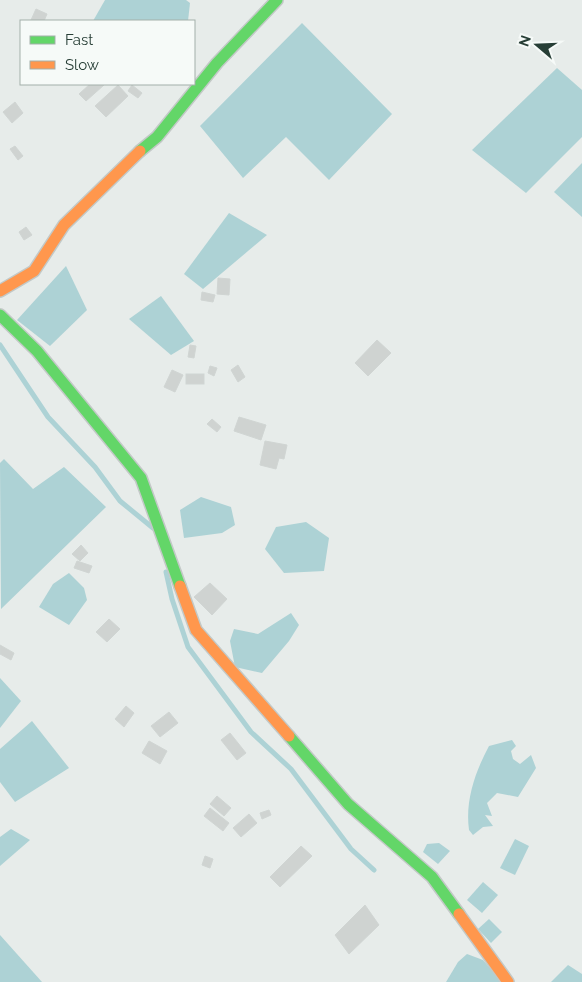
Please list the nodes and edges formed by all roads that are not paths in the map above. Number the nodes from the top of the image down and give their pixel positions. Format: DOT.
graph roads {
  1 [pos="277,0"];
  2 [pos="0,291"];
  3 [pos="0,315"];
  4 [pos="508,982"];
  1 -- 2 [label="street"];
  3 -- 4 [label="street"];
}
